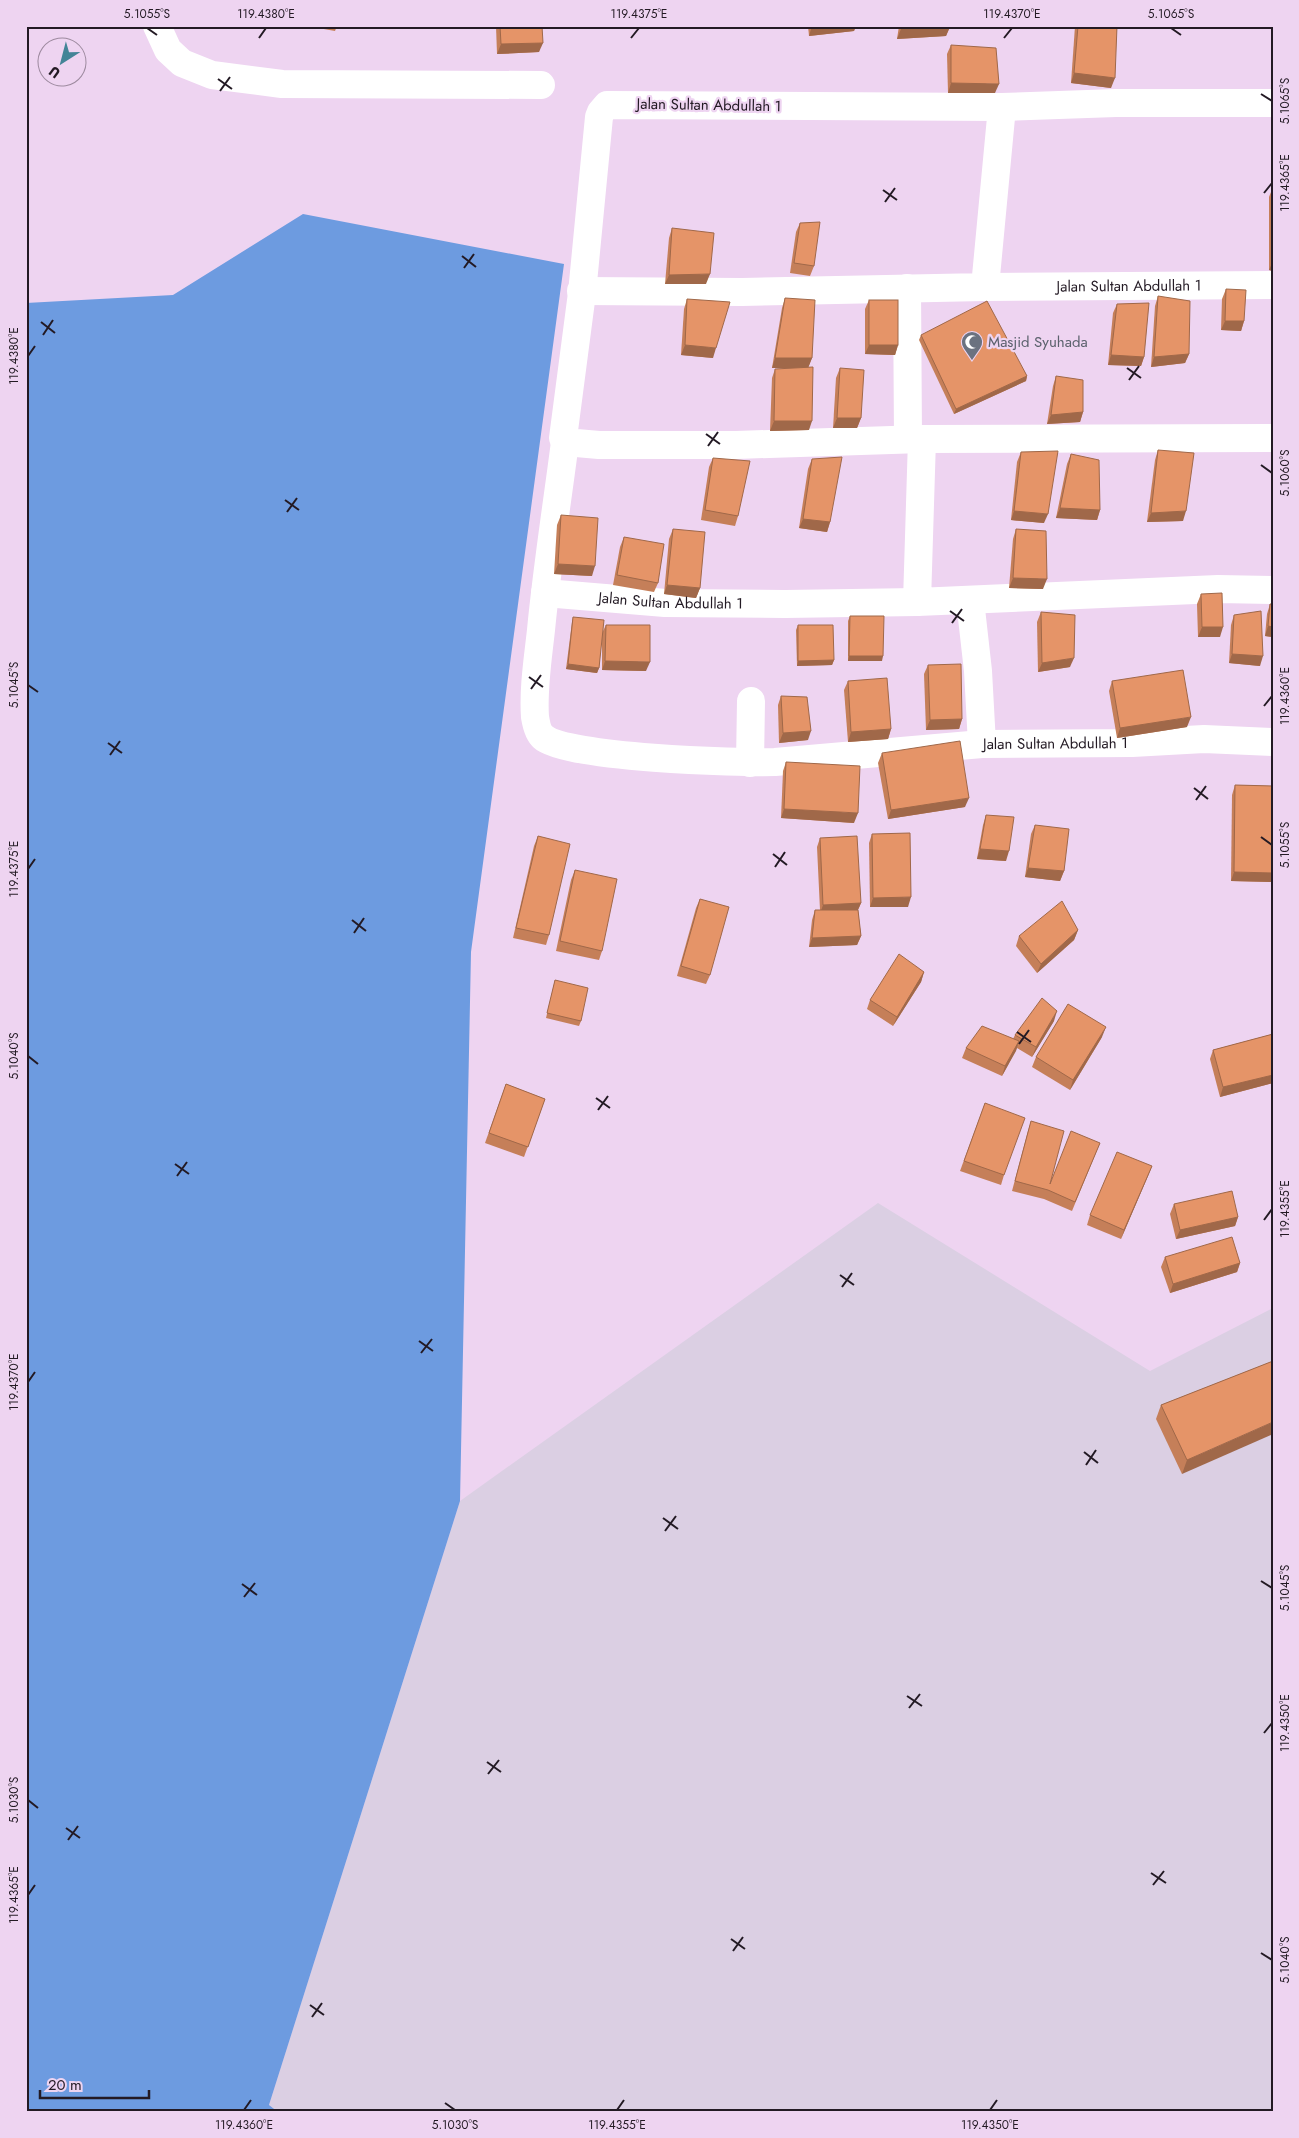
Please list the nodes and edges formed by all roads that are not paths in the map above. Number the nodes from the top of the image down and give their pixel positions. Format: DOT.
graph roads {
  1 [pos="157,26"];
  2 [pos="541,85"];
  3 [pos="1273,103"];
  4 [pos="1002,107"];
  5 [pos="1273,285"];
  6 [pos="984,286"];
  7 [pos="907,288"];
  8 [pos="581,291"];
  9 [pos="1273,438"];
  10 [pos="915,439"];
  11 [pos="565,442"];
  12 [pos="1273,590"];
  13 [pos="545,593"];
  14 [pos="970,600"];
  15 [pos="918,602"];
  16 [pos="751,701"];
  17 [pos="1273,742"];
  18 [pos="982,744"];
  19 [pos="750,763"];
  1 -- 2 [label="street"];
  3 -- 4 [label="street, Jalan Sultan Abdullah 1"];
  4 -- 6 [label="street"];
  4 -- 8 [label="street, Jalan Sultan Abdullah 1"];
  5 -- 6 [label="street, Jalan Sultan Abdullah 1"];
  6 -- 7 [label="street, Jalan Sultan Abdullah 1"];
  7 -- 8 [label="street, Jalan Sultan Abdullah 1"];
  7 -- 10 [label="street"];
  8 -- 11 [label="street, Jalan Sultan Abdullah 1"];
  9 -- 10 [label="street"];
  10 -- 11 [label="street"];
  10 -- 15 [label="street"];
  11 -- 13 [label="street, Jalan Sultan Abdullah 1"];
  12 -- 14 [label="street, Jalan Sultan Abdullah 1"];
  13 -- 15 [label="street, Jalan Sultan Abdullah 1"];
  13 -- 19 [label="street, Jalan Sultan Abdullah 1"];
  14 -- 15 [label="street, Jalan Sultan Abdullah 1"];
  14 -- 18 [label="street, Jalan Sultan Abdullah 1"];
  16 -- 19 [label="street"];
  17 -- 18 [label="street, Jalan Sultan Abdullah 1"];
  18 -- 19 [label="street, Jalan Sultan Abdullah 1"];
}
